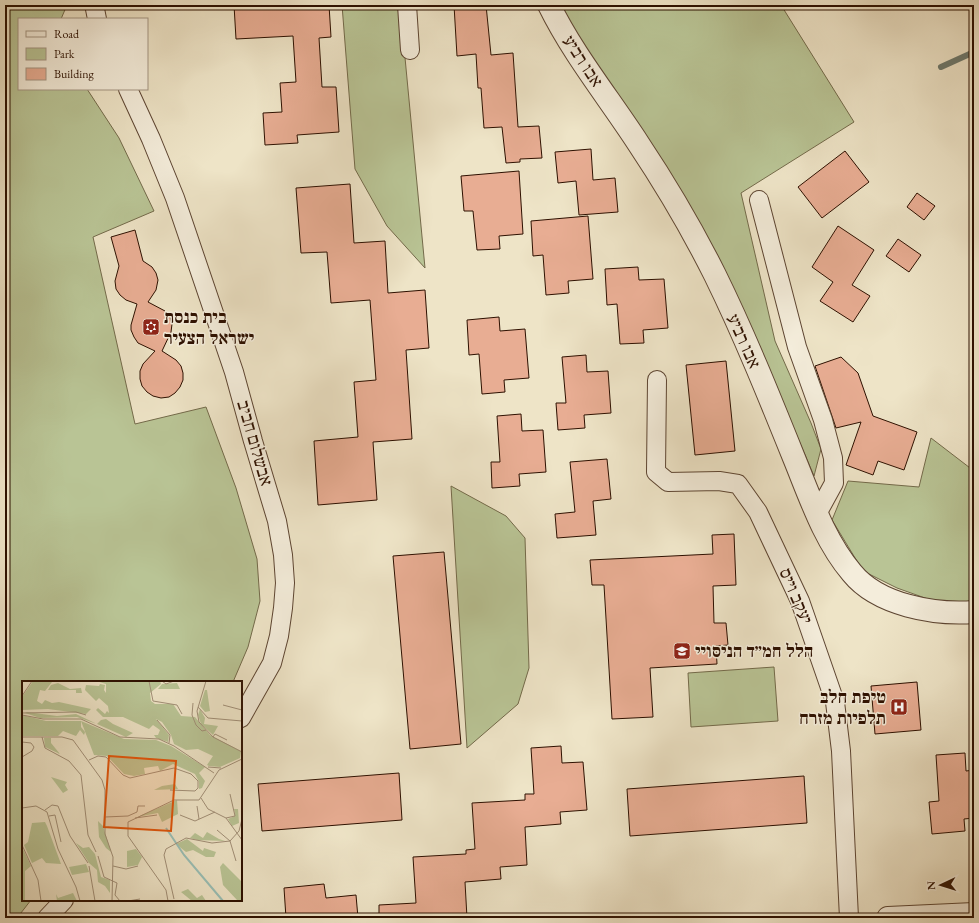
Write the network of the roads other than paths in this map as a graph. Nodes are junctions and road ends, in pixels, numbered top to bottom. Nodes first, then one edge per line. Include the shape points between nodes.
1 (96, 5) edge
2 (407, 5) edge
3 (549, 5) edge
4 (97, 18) edge
5 (410, 50) dead end
6 (128, 90) edge
7 (758, 200) dead end
8 (657, 380) dead end
9 (817, 514) junction
10 (974, 612) edge
11 (242, 716) edge
12 (63, 901) edge
13 (974, 914) edge
14 (47, 918) edge
15 (849, 918) edge
16 (888, 918) edge

1 - 4 street
2 - 5 street
3 - 9 street, אבו רביע via 572,47 639,144 684,217 715,275
6 - 11 street, אבשלום חביב via 164,170 234,372 277,521 283,555 284,583 279,636 272,663
7 - 9 street via 796,347 823,420 833,458 834,483
8 - 15 street, יעקב וייס via 656,472 668,482 719,481 738,484 758,512 800,601 835,702 841,751
9 - 10 street, אבו רביע via 851,572 864,586 906,606
12 - 14 street
13 - 16 street

